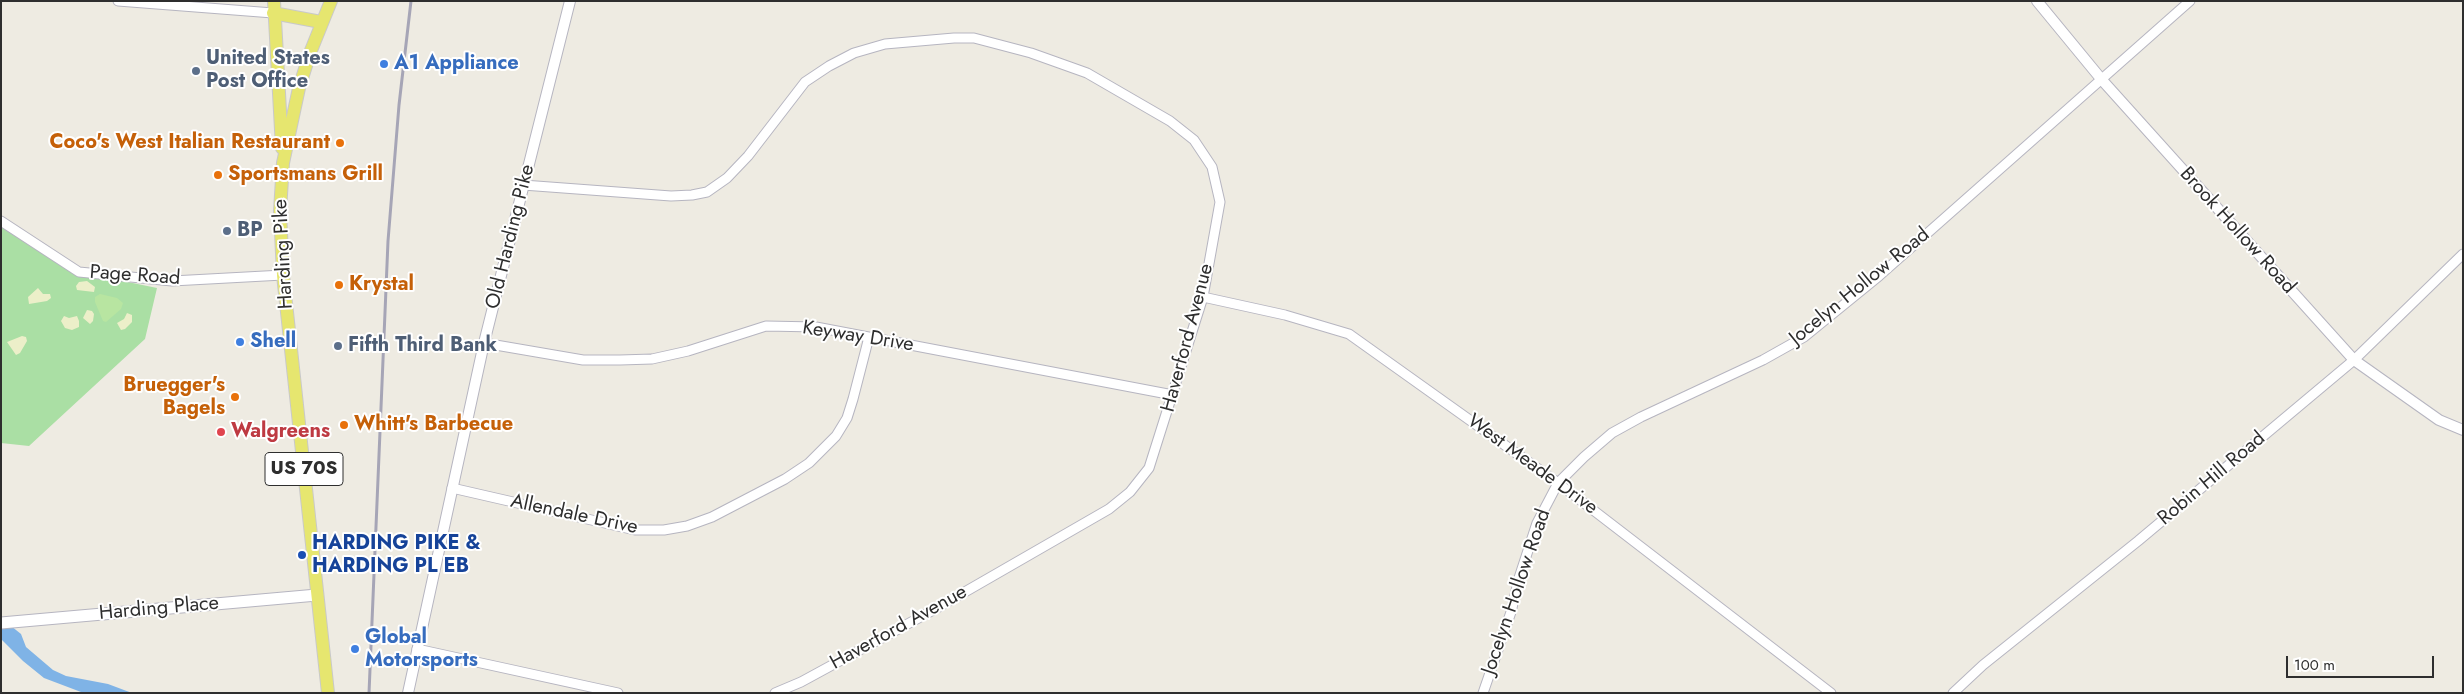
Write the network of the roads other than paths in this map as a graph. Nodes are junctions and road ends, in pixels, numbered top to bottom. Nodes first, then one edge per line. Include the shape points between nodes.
1 (118, 1) edge
2 (331, 1) edge
3 (570, 1) edge
4 (2037, 1) edge
5 (2190, 1) edge
6 (274, 7) edge
7 (321, 22) junction
8 (2102, 80) junction
9 (283, 163) junction
10 (523, 185) junction
11 (1, 221) edge
12 (2463, 254) edge
13 (284, 275) junction
14 (1203, 297) junction
15 (869, 337) junction
16 (484, 343) junction
17 (2354, 360) junction
18 (1173, 395) junction
19 (2463, 430) edge
20 (1558, 483) junction
21 (452, 488) junction
22 (317, 595) junction
23 (1, 623) edge
24 (417, 649) junction
25 (328, 693) edge
26 (408, 693) edge
27 (618, 693) edge
28 (775, 693) edge
29 (1483, 693) edge
30 (1831, 693) edge
31 (1953, 693) edge

1 - 6 street
2 - 7 main road, Harding Pike / US 70S
3 - 10 street, Old Harding Pike
4 - 8 street, Brook Hollow Road
5 - 8 street, Jocelyn Hollow Road
6 - 7 main road
6 - 9 main road
7 - 9 main road, Harding Pike / US 70S via 299,88
8 - 17 street, Brook Hollow Road
8 - 20 street, Jocelyn Hollow Road via 1804,337 1612,433
9 - 13 main road, Harding Pike / US 70S via 280,212
10 - 14 street, Haverford Avenue via 670,196 707,192 727,178 748,156 805,82 828,66 854,53 885,44 920,39 974,38 1031,53 1086,73 1170,121 1194,140 1212,167 1220,202
10 - 16 street, Old Harding Pike
11 - 13 street, Page Road via 79,272 172,281
12 - 17 street, Robin Hill Road
13 - 22 main road, Harding Pike / US 70S
14 - 18 street, Haverford Avenue
14 - 20 street, West Meade Drive via 1285,315 1349,334
15 - 16 street, Keyway Drive via 816,327 766,326 688,351 652,359 620,360 584,360
15 - 18 street, Keyway Drive
15 - 21 street, Allendale Drive via 853,399 836,436 809,463 785,479 712,517 664,530 635,530
16 - 21 street, Old Harding Pike
17 - 19 street, Brook Hollow Road via 2439,420
17 - 31 street, Robin Hill Road
18 - 28 street, Haverford Avenue via 1149,468 1130,492 1110,509 801,682
20 - 29 street, Jocelyn Hollow Road via 1537,523
20 - 30 street, West Meade Drive
21 - 24 street, Old Harding Pike
22 - 23 main road, Harding Place
22 - 25 main road, Harding Pike / US 70S
24 - 26 street, Old Harding Pike
24 - 27 street

